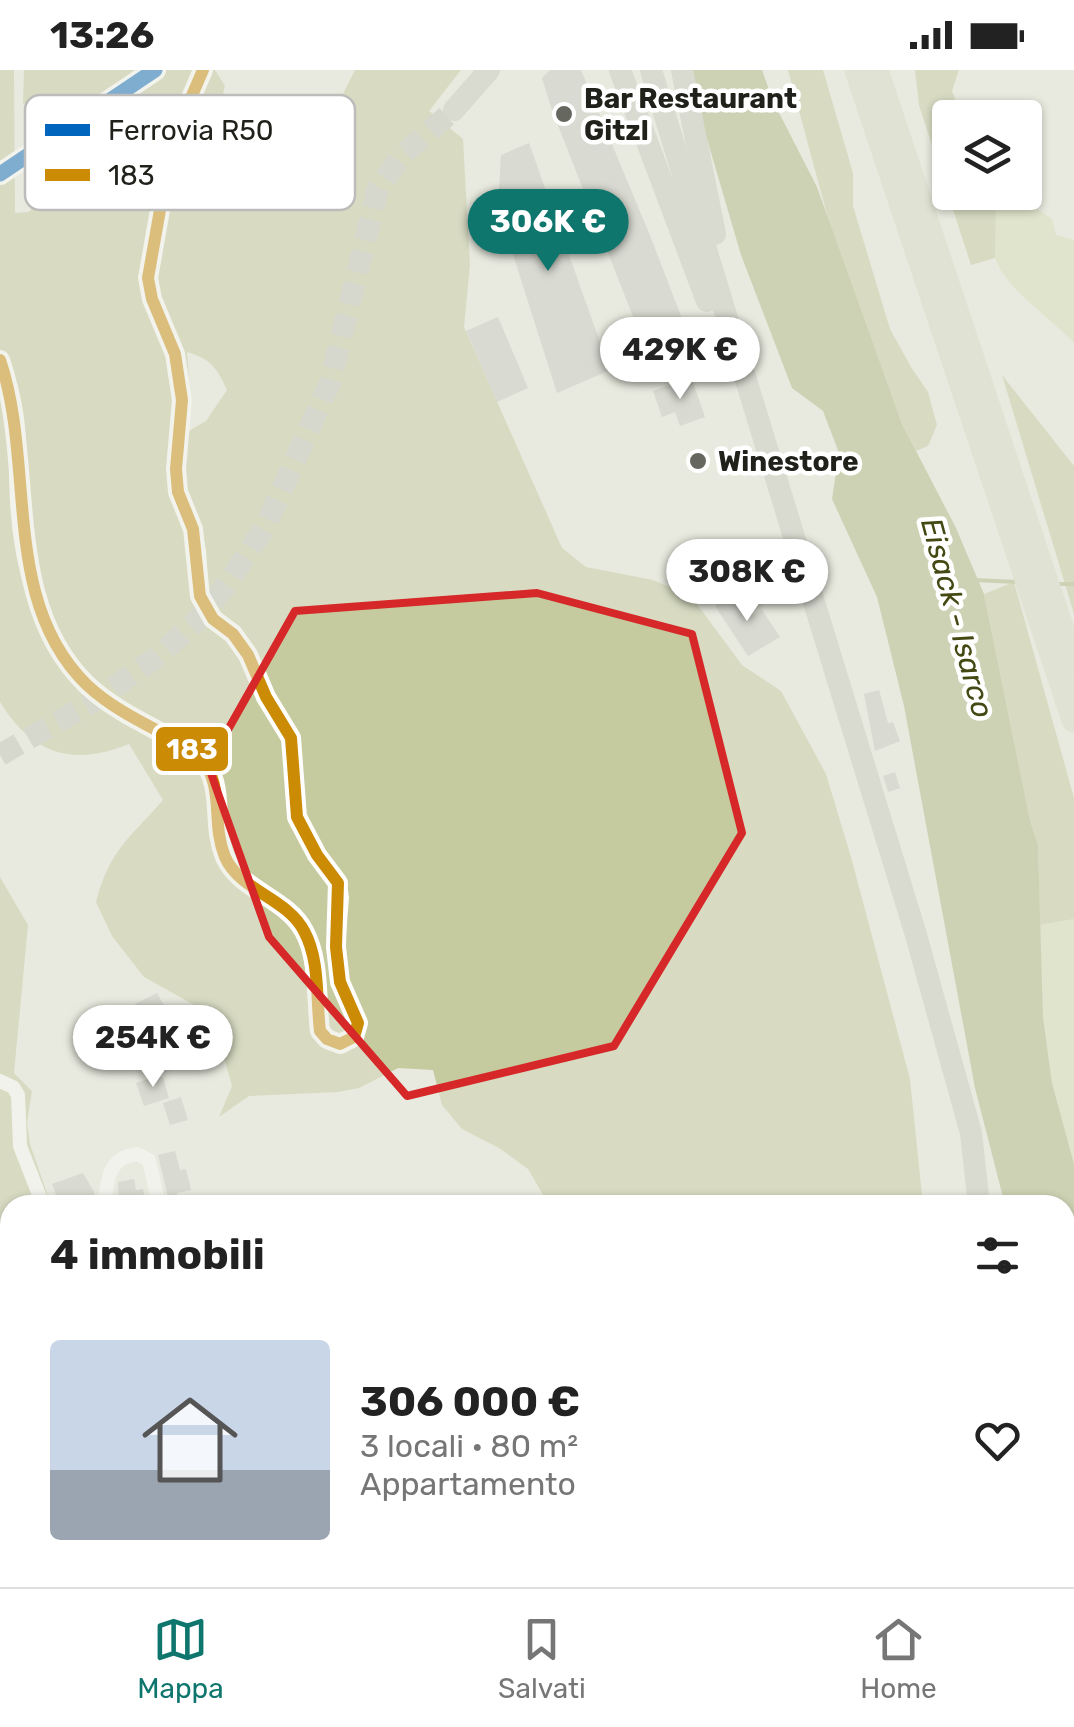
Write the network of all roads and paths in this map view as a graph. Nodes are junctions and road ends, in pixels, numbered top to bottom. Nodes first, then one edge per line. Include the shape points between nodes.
1 (204, 70) edge
2 (488, 70) edge
3 (620, 70) edge
4 (650, 70) edge
5 (682, 70) edge
6 (857, 70) edge
7 (876, 70) edge
8 (193, 95) edge
9 (454, 110) tunnel mouth
10 (160, 210) edge
11 (722, 302) junction
12 (0, 360) edge
13 (757, 416) junction
14 (1010, 504) junction
15 (1053, 629) junction
16 (1074, 666) edge
17 (1074, 720) edge
18 (0, 1081) edge
19 (39, 1195) edge
20 (105, 1195) edge
21 (157, 1195) edge
22 (978, 1195) edge

1 - 8 street
2 - 9 main road
3 - 13 main road
4 - 11 main road
5 - 11 main road
6 - 14 highway
7 - 14 highway
10 - 12 street via 148,278 175,354 182,400 178,492 193,529 200,596 248,655 291,738 297,817 338,884 336,947 340,982 358,1023 354,1037 340,1044 320,1030 303,928 226,860 220,799 208,762 88,686 53,640 23,532 17,413
11 - 13 main road
13 - 22 main road via 967,1118
14 - 15 highway
15 - 16 highway
15 - 17 highway
18 - 19 street via 18,1095 20,1146
20 - 21 street via 115,1162 137,1154 149,1160

